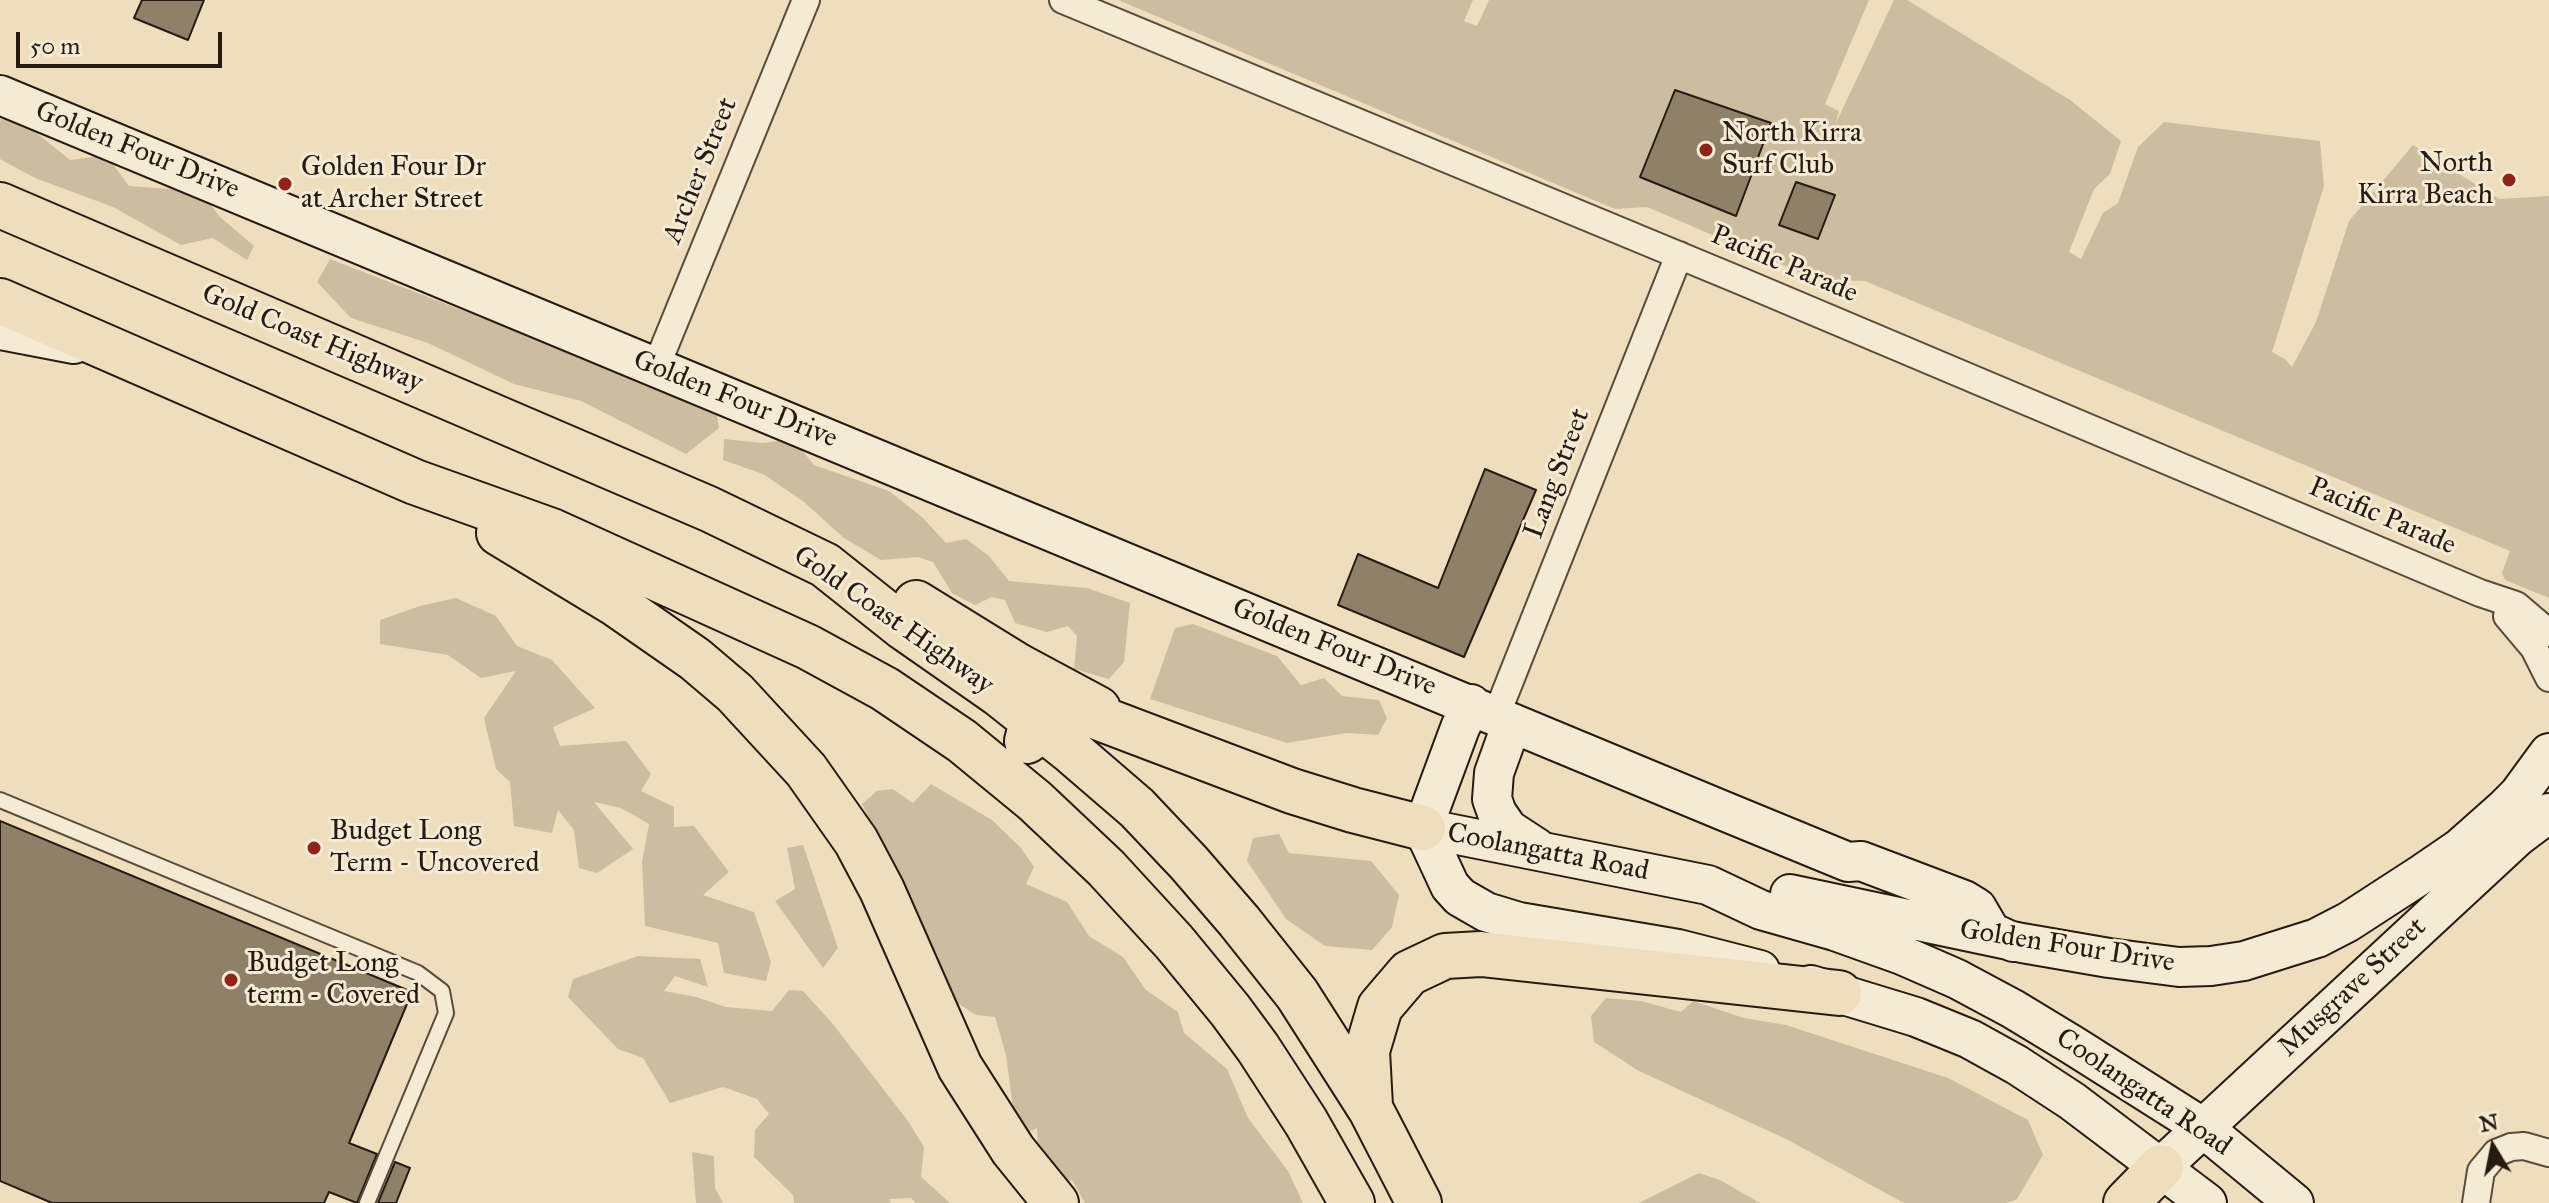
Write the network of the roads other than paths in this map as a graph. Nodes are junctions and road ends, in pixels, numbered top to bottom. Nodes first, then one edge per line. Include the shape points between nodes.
1 (806, 0) edge
2 (1063, 0) edge
3 (0, 95) edge
4 (0, 205) edge
5 (1679, 255) junction
6 (0, 301) edge
7 (0, 330) edge
8 (108, 350) junction
9 (656, 367) junction
10 (415, 482) junction
11 (825, 565) junction
12 (2480, 593) junction
13 (2549, 633) edge
14 (2549, 678) edge
15 (1493, 714) junction
16 (1033, 721) junction
17 (1178, 746) junction
18 (2549, 753) edge
19 (0, 800) edge
20 (2549, 813) edge
21 (1423, 828) junction
22 (1555, 854) junction
23 (1106, 868) junction
24 (1708, 885) junction
25 (1891, 896) junction
26 (2013, 942) junction
27 (1839, 993) junction
28 (1371, 1110) junction
29 (2202, 1127) junction
30 (2549, 1153) edge
31 (2161, 1167) junction
32 (367, 1203) edge
33 (1056, 1203) edge
34 (1352, 1203) edge
35 (1419, 1203) edge
36 (2126, 1203) edge
37 (2207, 1203) edge
38 (2294, 1203) edge
39 (2476, 1203) edge

1 - 9 street, Archer Street
2 - 5 street, Pacific Parade
3 - 9 main road, Golden Four Drive
4 - 11 highway, Gold Coast Highway via 709,509
5 - 12 street, Pacific Parade
5 - 15 street, Lang Street
6 - 8 highway, Gold Coast Highway
7 - 8 main road
8 - 10 highway, Gold Coast Highway
9 - 15 main road, Golden Four Drive
10 - 23 highway, Gold Coast Highway via 552,531 782,634 885,689 962,741
10 - 33 highway via 657,630 735,693 770,729 856,841 960,1067 1013,1150
11 - 16 highway, Gold Coast Highway
11 - 17 highway via 919,604 1018,666
12 - 13 street, Pacific Parade via 2516,605
12 - 14 street, Pacific Parade via 2525,634
15 - 21 main road, Golden Four Drive
15 - 22 main road via 1494,806 1513,835
15 - 25 main road, Golden Four Drive via 1848,862 1861,861
16 - 17 highway via 1047,713 1077,711
16 - 23 highway via 1027,737 1029,762
16 - 28 highway, Gold Coast Highway via 1137,808 1229,909 1297,994
17 - 21 highway via 1292,791
18 - 26 main road, Golden Four Drive via 2519,794 2460,848 2348,922 2280,952 2179,967
19 - 32 lane via 418,973 442,991 446,1013
20 - 29 main road, Musgrave Street
21 - 22 main road, Coolangatta Road
21 - 27 main road, Coolangatta Road via 1454,891 1495,916 1678,949
22 - 24 main road, Coolangatta Road
23 - 34 highway, Gold Coast Highway via 1230,1010 1306,1122
24 - 25 main road, Golden Four Drive
24 - 29 main road, Coolangatta Road via 1761,910 1902,955 1957,979
25 - 26 main road, Golden Four Drive
25 - 26 main road via 1970,902 1991,932
27 - 28 highway via 1481,954 1445,956 1409,973 1380,1007 1367,1051
27 - 31 main road, Coolangatta Road via 1970,1039 2072,1101
28 - 35 highway, Gold Coast Highway
29 - 31 main road, Musgrave Street
29 - 38 main road, Coolangatta Road
30 - 39 street via 2524,1146 2500,1150 2483,1167
31 - 36 highway
31 - 37 main road, Coolangatta Road

